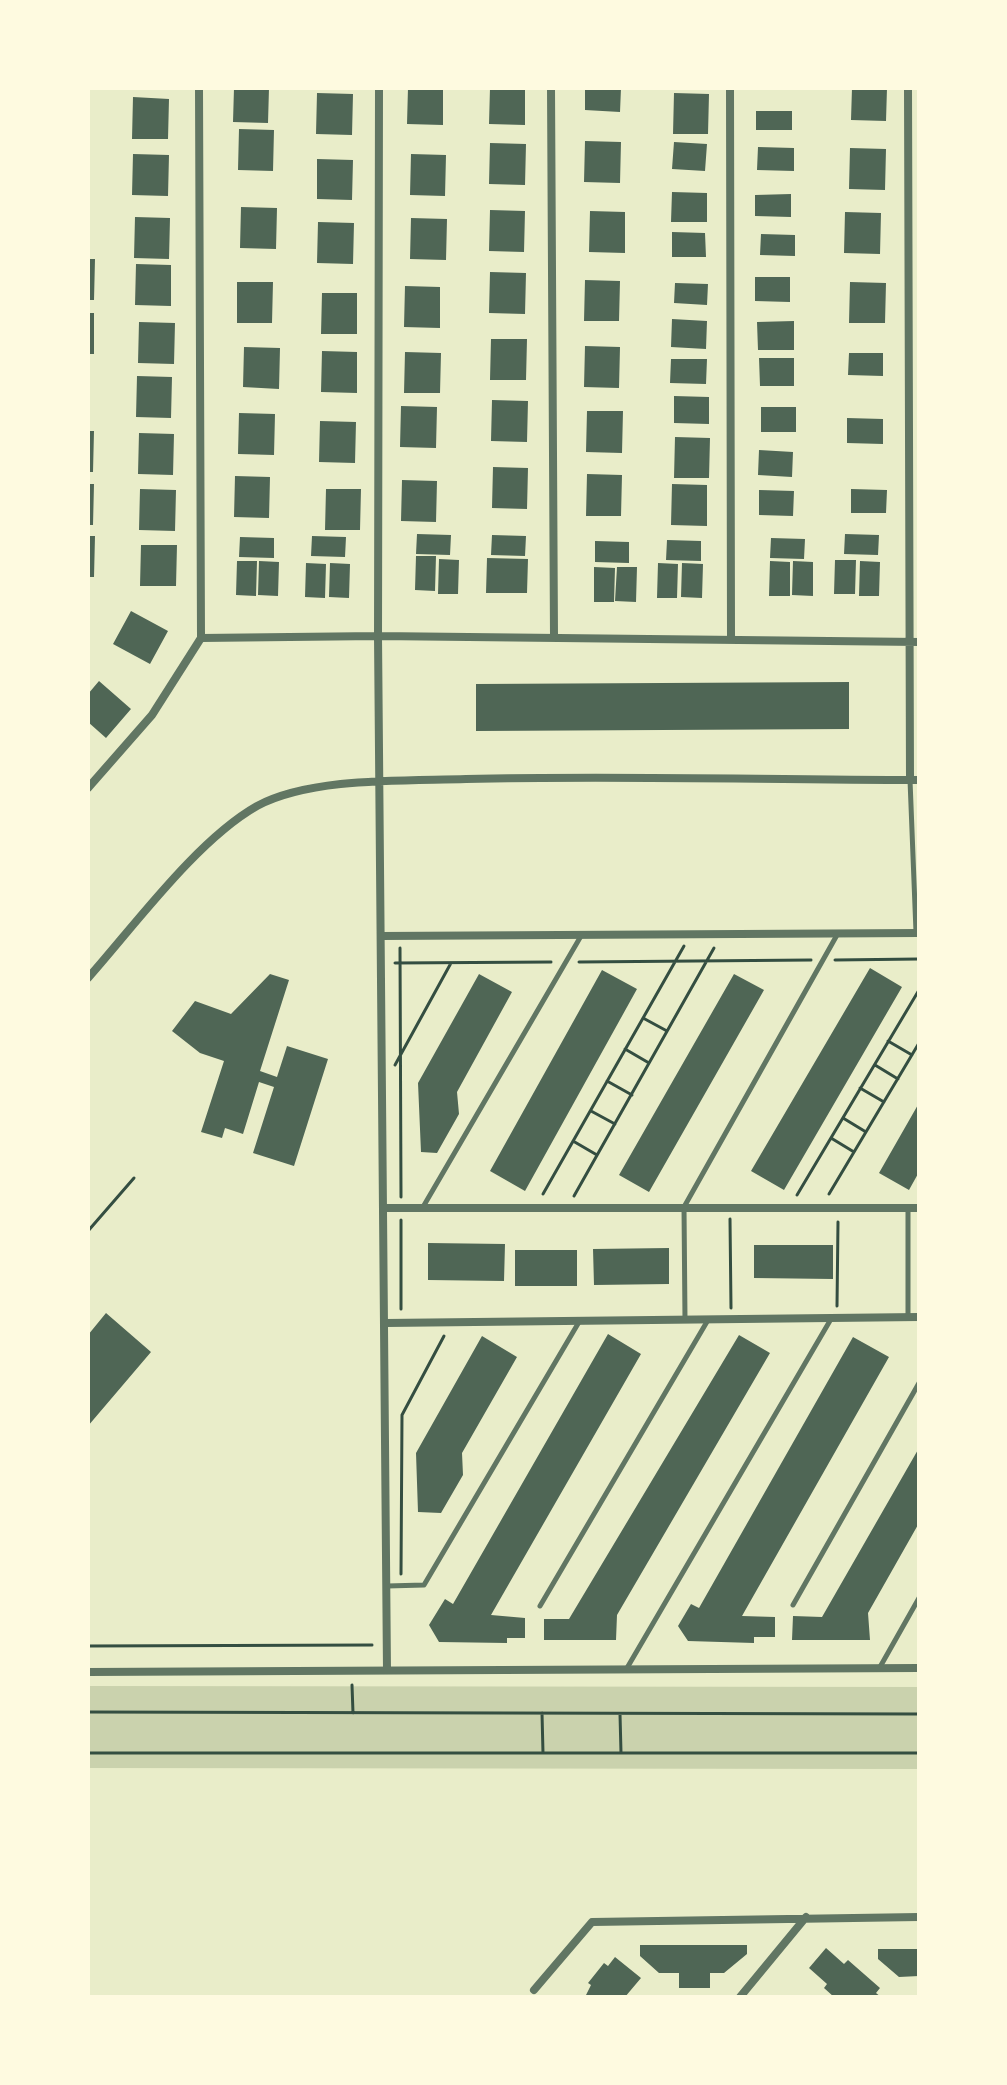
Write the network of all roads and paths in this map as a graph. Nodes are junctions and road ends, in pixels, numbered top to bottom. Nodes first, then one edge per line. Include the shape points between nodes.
1 (199, 88) edge
2 (379, 88) edge
3 (551, 88) edge
4 (730, 88) edge
5 (908, 88) edge
6 (378, 636) junction
7 (554, 637) junction
8 (201, 638) junction
9 (731, 638) junction
10 (914, 642) edge
11 (914, 780) edge
12 (380, 781) junction
13 (88, 788) edge
14 (918, 933) edge
15 (722, 934) junction
16 (838, 934) junction
17 (582, 935) junction
18 (690, 935) junction
19 (381, 936) junction
20 (400, 936) junction
21 (919, 959) edge
22 (823, 960) junction
23 (675, 961) junction
24 (707, 961) junction
25 (566, 962) junction
26 (401, 963) junction
27 (451, 963) junction
28 (382, 964) junction
29 (88, 978) edge
30 (919, 990) edge
31 (643, 1018) junction
32 (667, 1031) junction
33 (888, 1041) junction
34 (919, 1043) edge
35 (625, 1049) junction
36 (400, 1055) junction
37 (912, 1055) junction
38 (649, 1063) junction
39 (875, 1065) junction
40 (394, 1066) dead end
41 (898, 1079) junction
42 (607, 1081) junction
43 (860, 1088) junction
44 (632, 1095) junction
45 (884, 1102) junction
46 (591, 1111) junction
47 (843, 1118) junction
48 (615, 1124) junction
49 (866, 1132) junction
50 (831, 1138) junction
51 (573, 1141) junction
52 (854, 1152) junction
53 (597, 1155) junction
54 (134, 1178) dead end
55 (567, 1207) junction
56 (684, 1207) junction
57 (383, 1208) junction
58 (401, 1208) junction
59 (423, 1208) junction
60 (536, 1208) junction
61 (730, 1208) junction
62 (789, 1208) junction
63 (821, 1208) junction
64 (838, 1208) junction
65 (908, 1208) junction
66 (919, 1208) edge
67 (88, 1231) edge
68 (908, 1317) junction
69 (919, 1317) edge
70 (834, 1318) junction
71 (732, 1319) junction
72 (685, 1320) junction
73 (708, 1320) junction
74 (579, 1321) junction
75 (452, 1322) junction
76 (386, 1323) junction
77 (401, 1323) junction
78 (919, 1383) edge
79 (387, 1586) junction
80 (401, 1586) junction
81 (919, 1598) edge
82 (793, 1605) dead end
83 (540, 1606) dead end
84 (387, 1645) junction
85 (88, 1646) edge
86 (627, 1668) junction
87 (879, 1668) junction
88 (919, 1668) edge
89 (387, 1669) junction
90 (88, 1672) edge
91 (88, 1712) edge
92 (542, 1713) junction
93 (620, 1714) junction
94 (919, 1714) edge
95 (88, 1753) edge
96 (543, 1753) junction
97 (621, 1753) junction
98 (919, 1753) edge
99 (806, 1917) junction
100 (919, 1917) edge
101 (534, 1990) dead end
102 (740, 1997) edge

1 - 8 street
2 - 6 street
3 - 7 street
4 - 9 street
5 - 10 street
6 - 7 street
6 - 8 street
6 - 12 street
7 - 9 street
8 - 13 street via 152,715
9 - 10 street
10 - 11 street
11 - 12 street
11 - 14 lane
12 - 19 street
12 - 29 street via 318,787 258,805 212,840
14 - 16 street
15 - 16 street
15 - 18 street
15 - 24 path
16 - 22 lane
17 - 18 street
17 - 20 street
17 - 25 lane
18 - 23 path
19 - 20 street
19 - 28 street
20 - 26 path
21 - 22 path
22 - 24 path
22 - 56 lane
23 - 24 path
23 - 25 path
23 - 31 path
24 - 32 path
25 - 27 path
25 - 59 lane
26 - 27 path
26 - 28 path
26 - 36 path
27 - 36 path
28 - 57 street
30 - 33 path
31 - 32 path
31 - 35 path
32 - 38 path
33 - 37 path
33 - 39 path
34 - 37 path
35 - 38 path
35 - 42 path
36 - 40 path
36 - 58 path
37 - 41 path
38 - 44 path
39 - 41 path
39 - 43 path
41 - 45 path
42 - 44 path
42 - 46 path
43 - 45 path
43 - 47 path
44 - 48 path
45 - 49 path
46 - 48 path
46 - 51 path
47 - 49 path
47 - 50 path
48 - 53 path
49 - 52 path
50 - 52 path
50 - 62 path
51 - 53 path
51 - 60 path
52 - 63 path
53 - 55 path
54 - 67 path
55 - 56 street
55 - 60 street
56 - 61 street
56 - 72 lane
57 - 58 street
57 - 76 street
58 - 59 street
58 - 77 path
59 - 60 street
61 - 62 street
61 - 71 path
62 - 63 street
63 - 64 street
64 - 65 street
64 - 70 path
65 - 66 street
65 - 68 lane
68 - 69 street
68 - 70 street
70 - 71 street
70 - 86 lane
71 - 73 street
72 - 73 street
72 - 74 street
73 - 83 lane
74 - 75 street
74 - 80 lane via 424,1585
75 - 77 street
75 - 80 path via 402,1415
76 - 77 street
76 - 79 street
78 - 82 lane
79 - 80 lane
79 - 84 street
81 - 87 lane
84 - 85 path
84 - 89 street
86 - 87 street
86 - 89 street
87 - 88 street
89 - 90 street
91 - 92 path
92 - 93 path
92 - 96 path
93 - 94 path
93 - 97 path
95 - 96 path
96 - 97 path
97 - 98 path
99 - 100 street
99 - 101 street via 592,1922
99 - 102 street

